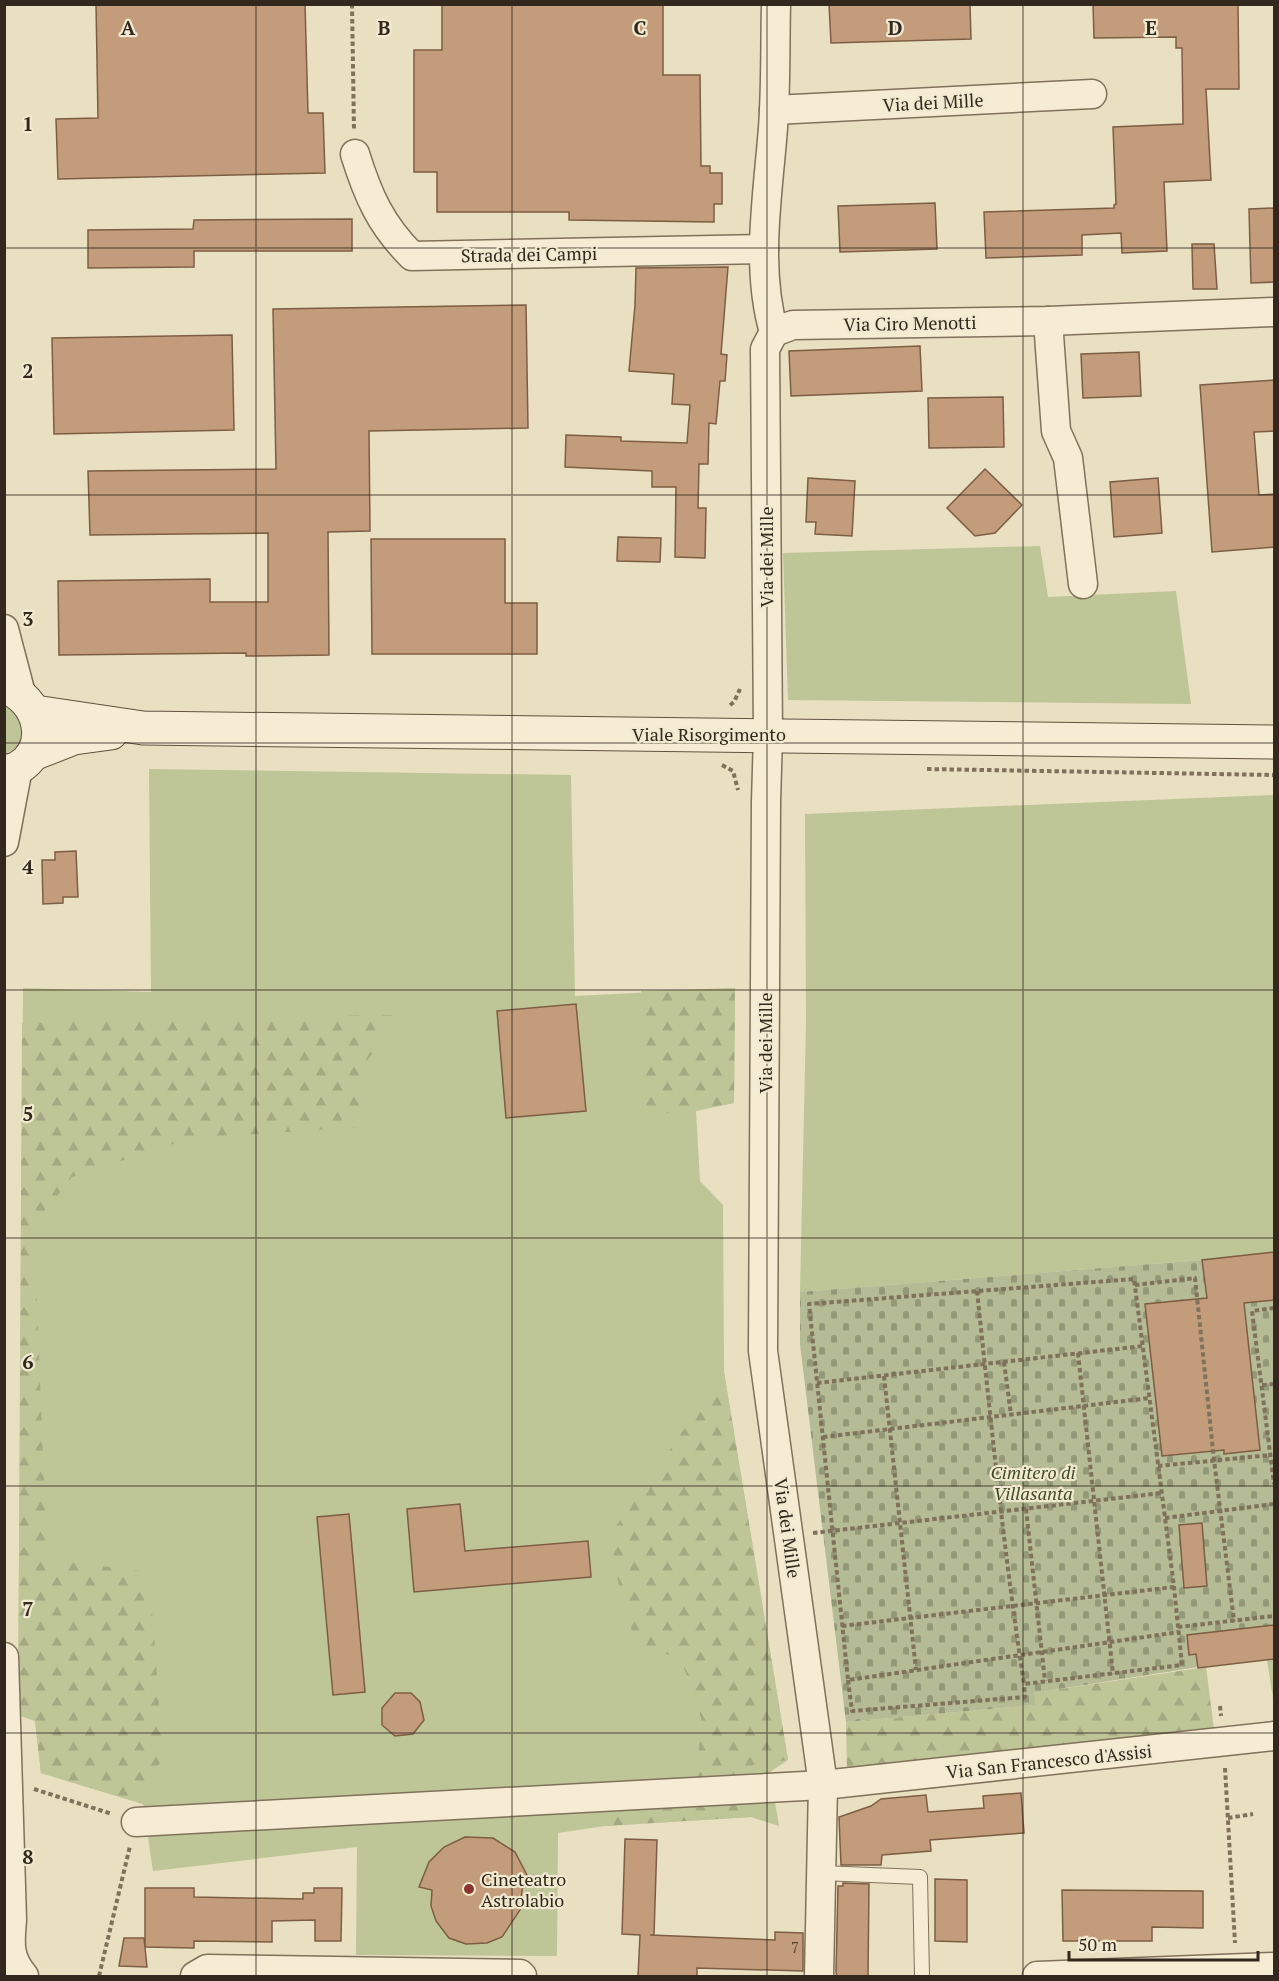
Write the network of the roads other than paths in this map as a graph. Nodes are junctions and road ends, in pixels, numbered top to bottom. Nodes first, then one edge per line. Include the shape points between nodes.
1 (776, 4) edge
2 (1092, 94) dead end
3 (774, 110) junction
4 (355, 154) road end
5 (764, 249) junction
6 (1275, 312) edge
7 (1048, 321) junction
8 (774, 332) junction
9 (1083, 584) dead end
10 (4, 629) edge
11 (20, 698) edge
12 (143, 729) junction
13 (768, 735) junction
14 (1275, 742) edge
15 (18, 764) edge
16 (4, 842) edge
17 (4, 1657) edge
18 (1275, 1736) edge
19 (823, 1785) junction
20 (136, 1822) road end
21 (821, 1873) junction
22 (1275, 1967) edge
23 (24, 1977) edge
24 (195, 1977) edge
25 (522, 1977) edge
26 (819, 1977) edge
27 (922, 1977) edge
28 (1037, 1977) edge

1 - 3 street
2 - 3 street, Via dei Mille
3 - 5 street
4 - 5 street, Strada dei Campi via 378,214 412,256
5 - 8 street via 767,307
6 - 7 street, Via Ciro Menotti
7 - 8 street, Via Ciro Menotti via 792,325
7 - 9 street via 1056,431 1068,458
8 - 13 street, Via dei Mille via 765,349
10 - 11 street
11 - 12 street, Viale Risorgimento
11 - 15 street via 39,732
12 - 13 street, Viale Risorgimento
12 - 15 street, Viale Risorgimento via 74,738
13 - 14 street, Viale Risorgimento
13 - 19 street, Via dei Mille via 763,1351
15 - 16 street
17 - 23 street via 12,1920 9,1948
18 - 19 street, Via San Francesco d'Assisi
19 - 20 street, Via San Francesco d'Assisi
19 - 21 street, Via dei Mille
21 - 26 street, Via dei Mille
21 - 27 lane via 920,1877
22 - 28 street
24 - 25 street via 207,1969

